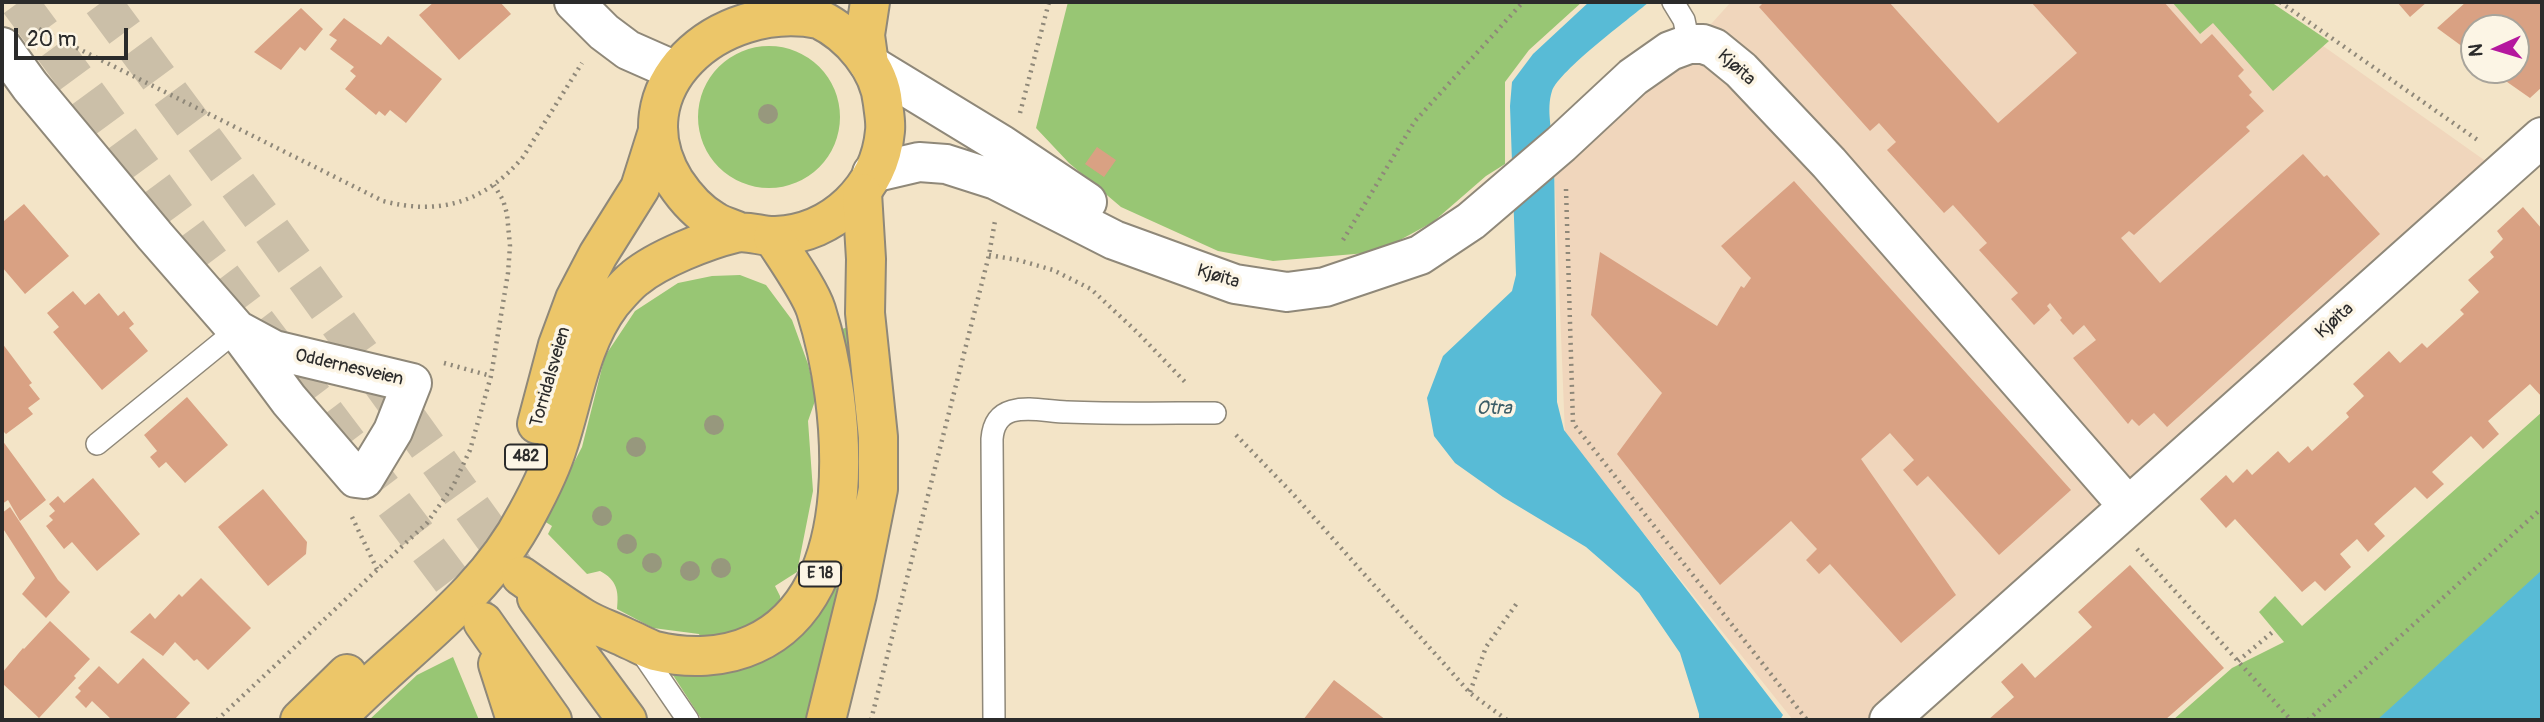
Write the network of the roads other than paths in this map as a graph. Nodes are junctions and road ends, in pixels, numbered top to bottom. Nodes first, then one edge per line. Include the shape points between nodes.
1 (575, 2) edge
2 (870, 2) edge
3 (1674, 3) edge
4 (757, 6) edge
5 (1689, 44) junction
6 (2, 47) edge
7 (869, 64) junction
8 (671, 69) junction
9 (657, 134) junction
10 (2542, 136) edge
11 (867, 183) junction
12 (756, 234) junction
13 (1159, 255) junction
14 (237, 330) junction
15 (1215, 413) road end
16 (97, 444) dead end
17 (2120, 514) junction
18 (633, 641) junction
19 (300, 720) edge
20 (335, 720) edge
21 (516, 720) edge
22 (552, 720) edge
23 (627, 720) edge
24 (688, 720) edge
25 (826, 720) edge
26 (994, 720) edge
27 (1889, 720) edge

1 - 8 street via 628,50
2 - 7 main road, 482 via 865,35
3 - 5 lane via 1684,20
4 - 7 main road, 482 via 818,19 847,38
4 - 8 main road, 482 via 719,21 692,41
5 - 13 street, Kjøita via 1670,51 1633,77 1471,221 1420,255 1325,287 1287,292 1235,284
5 - 17 street, Kjøita via 1703,44 1741,69 1829,163
6 - 14 street, Oddernesveien via 146,226
7 - 11 main road, 482 via 882,96 885,129 881,153
7 - 13 street, Kjøita via 1123,224
8 - 9 main road, 482 via 660,100
9 - 12 main road, 482 via 666,167 684,197 712,220
9 - 19 main road, Torridalsveien / 482 via 640,188 575,299 536,429 509,495 477,547 441,589
10 - 17 street, Kjøita
11 - 12 main road, 482 via 838,216 807,232
11 - 13 street, Kjøita via 919,162 946,164 1018,190 1114,240
11 - 25 main road, E 18 via 865,313 878,437 878,489
12 - 18 main road, E 18 via 816,307 833,384 840,461 827,558 814,589 793,615 772,636 743,649 714,657 654,650
12 - 20 main road, Torridalsveien / 482 via 655,265 634,278 611,304 586,349 558,448 526,517 497,562 459,606
14 - 14 street, Oddernesveien via 298,410 356,478 364,479 393,431 412,383 274,350
14 - 16 lane
15 - 26 lane via 1027,410 1003,415 995,422
17 - 27 street, Kjøita
18 - 23 main road, E 18 via 585,619 521,576
18 - 24 lane
21 - 22 main road via 483,622

